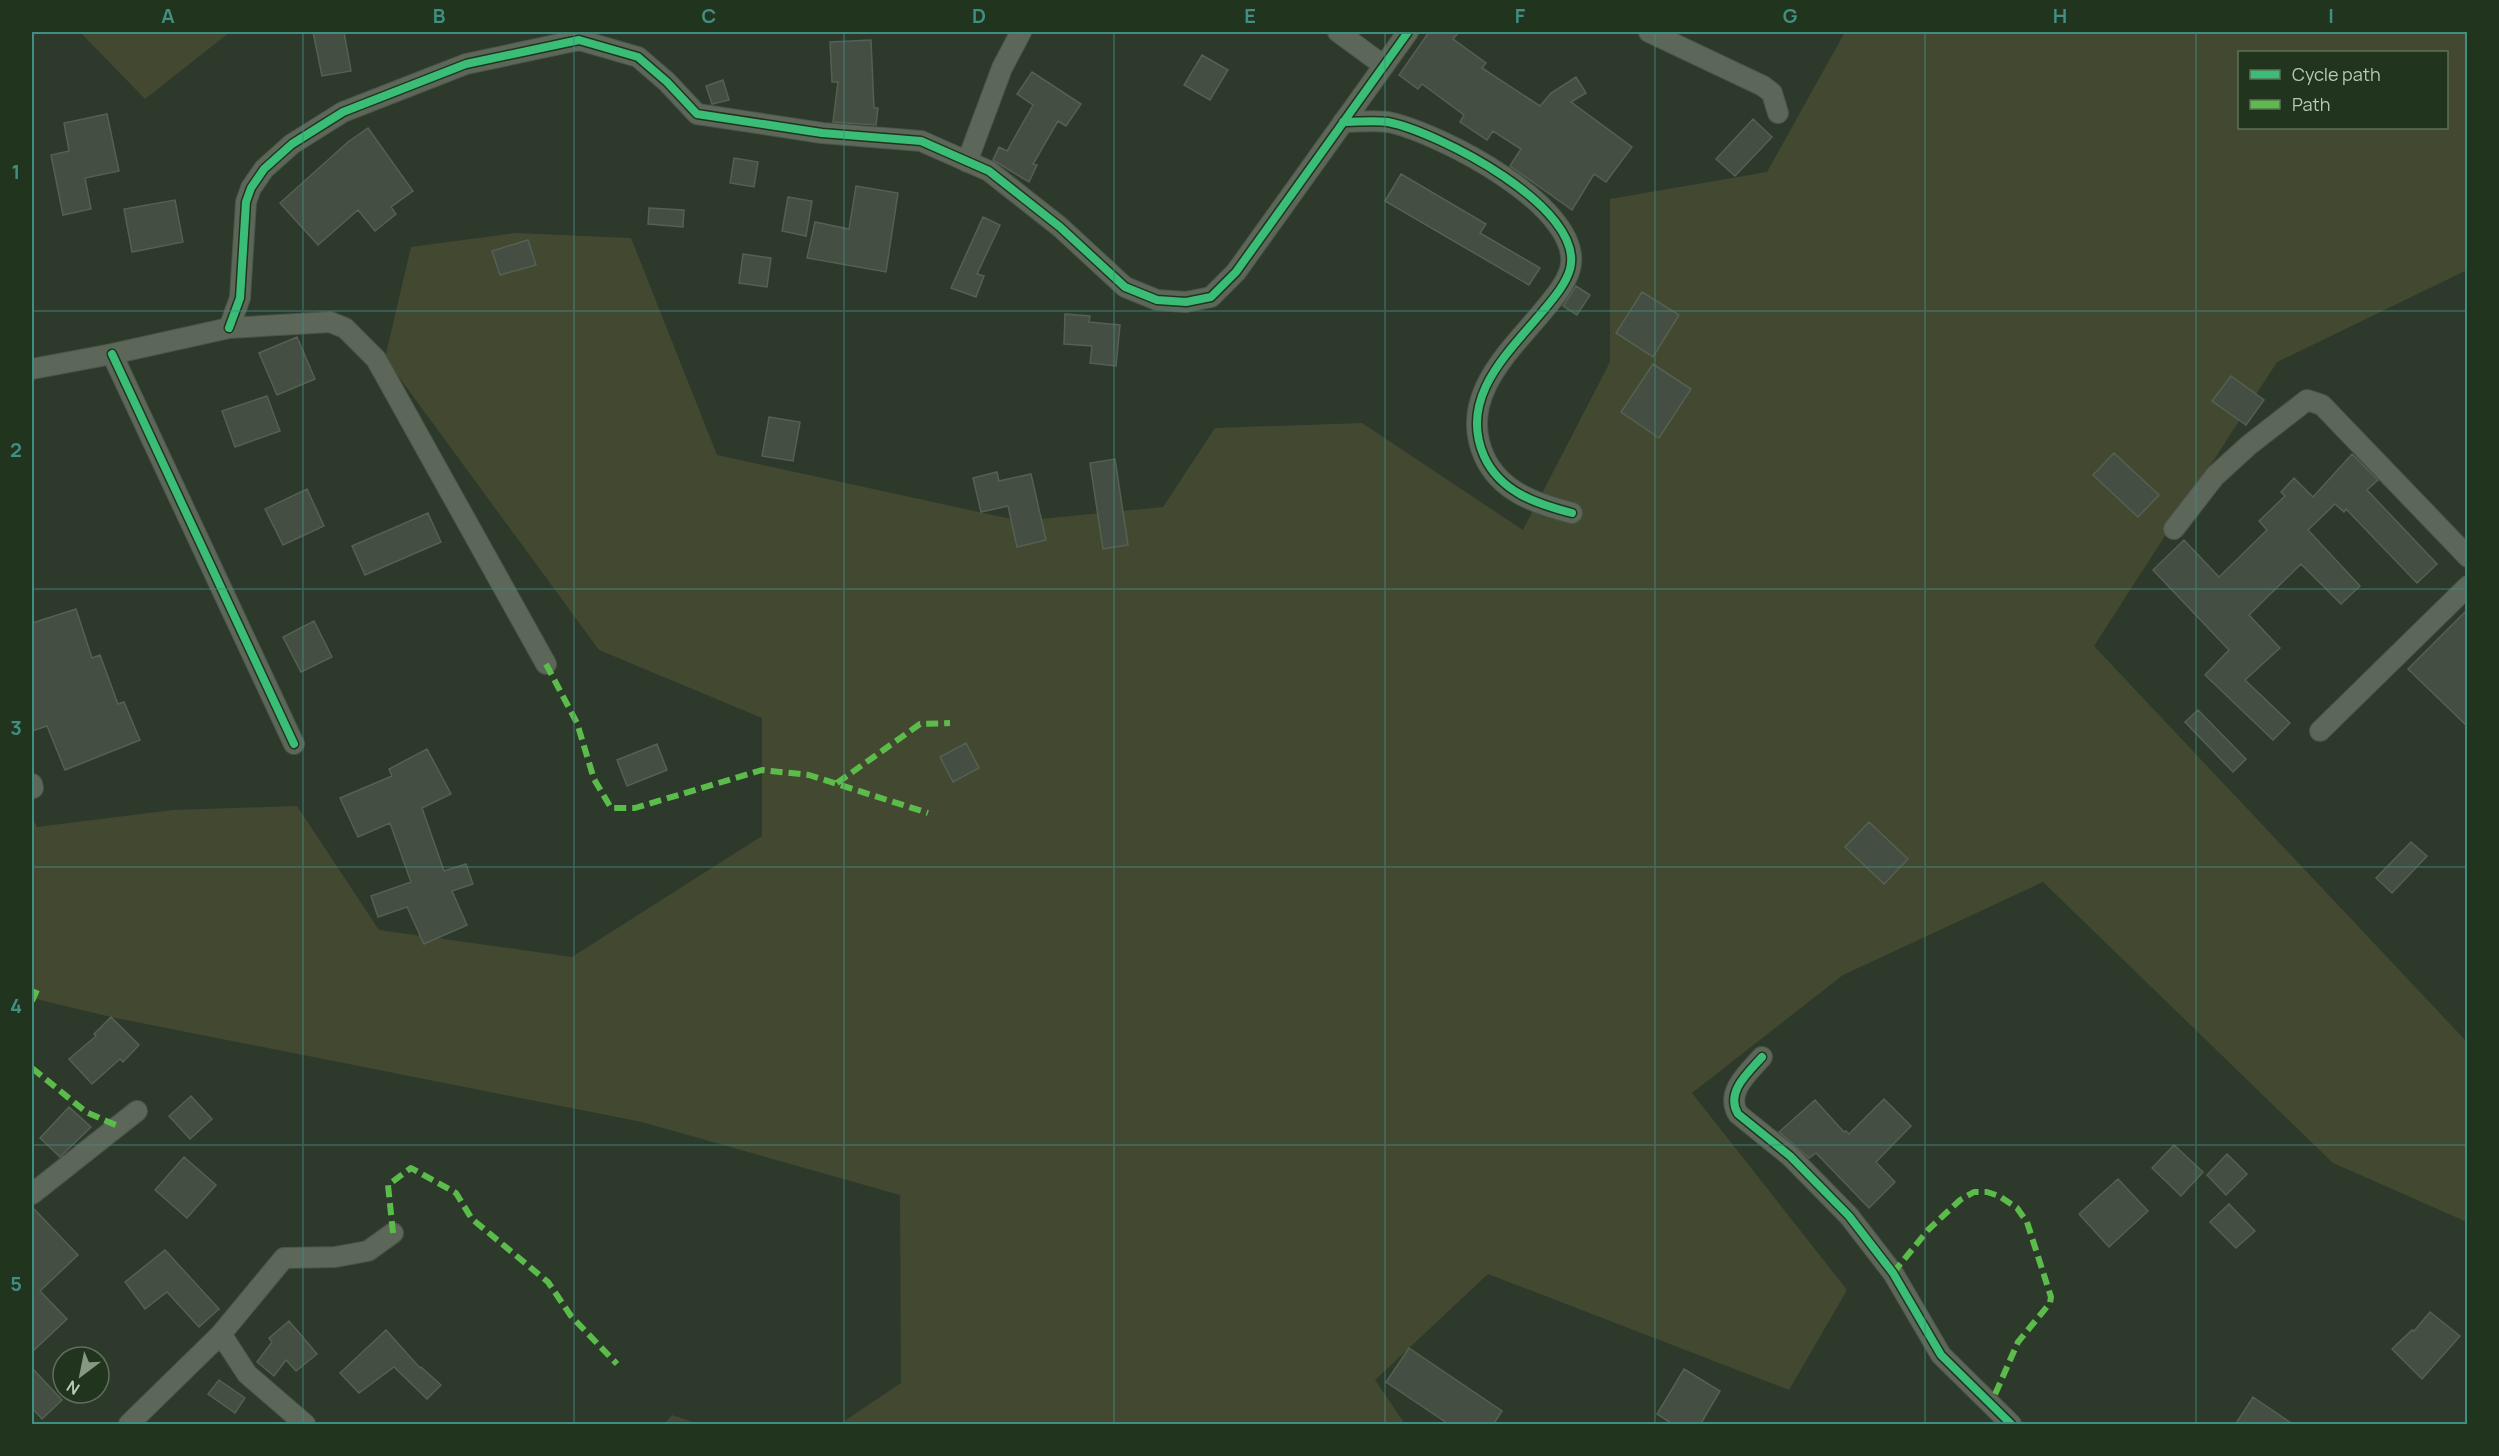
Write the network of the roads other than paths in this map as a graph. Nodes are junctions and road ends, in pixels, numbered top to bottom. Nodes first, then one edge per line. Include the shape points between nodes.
1 (1021, 32) edge
2 (1338, 32) edge
3 (1408, 32) edge
4 (1649, 32) edge
5 (579, 36) edge
6 (1383, 65) junction
7 (1778, 113) dead end
8 (1343, 122) junction
9 (967, 162) junction
10 (230, 328) junction
11 (112, 354) junction
12 (32, 369) edge
13 (1572, 513) dead end
14 (2174, 529) dead end
15 (2468, 557) edge
16 (2468, 586) edge
17 (546, 664) dead end
18 (2320, 731) dead end
19 (294, 744) dead end
20 (1762, 1057) dead end
21 (137, 1111) dead end
22 (32, 1194) edge
23 (393, 1233) dead end
24 (221, 1334) junction
25 (129, 1425) edge
26 (305, 1425) edge
27 (2011, 1425) edge

1 - 9 street via 1002,68
2 - 6 street
3 - 6 street
4 - 7 street via 1763,86 1772,93
5 - 9 street via 638,57 697,114 822,133 921,141
5 - 10 street via 466,64 343,112 292,144 264,169 246,202 240,298
6 - 8 street
8 - 9 street via 1236,272 1211,297 1186,302 1157,300 1125,287 1060,227 989,171
8 - 13 street via 1387,122 1439,138 1482,161 1543,208 1571,244 1573,254 1566,279 1490,377 1479,398 1476,416 1482,450 1498,478 1526,498
10 - 11 street
10 - 17 street via 330,322 345,328 376,359
11 - 12 street
11 - 19 street
14 - 15 street via 2215,476 2307,400 2322,405
16 - 18 street
20 - 27 street via 1734,1092 1733,1105 1738,1114 1790,1156 1849,1216 1893,1273 1941,1355
21 - 22 street
23 - 24 street via 368,1251 335,1257 284,1258
24 - 25 street
24 - 26 street via 247,1374

